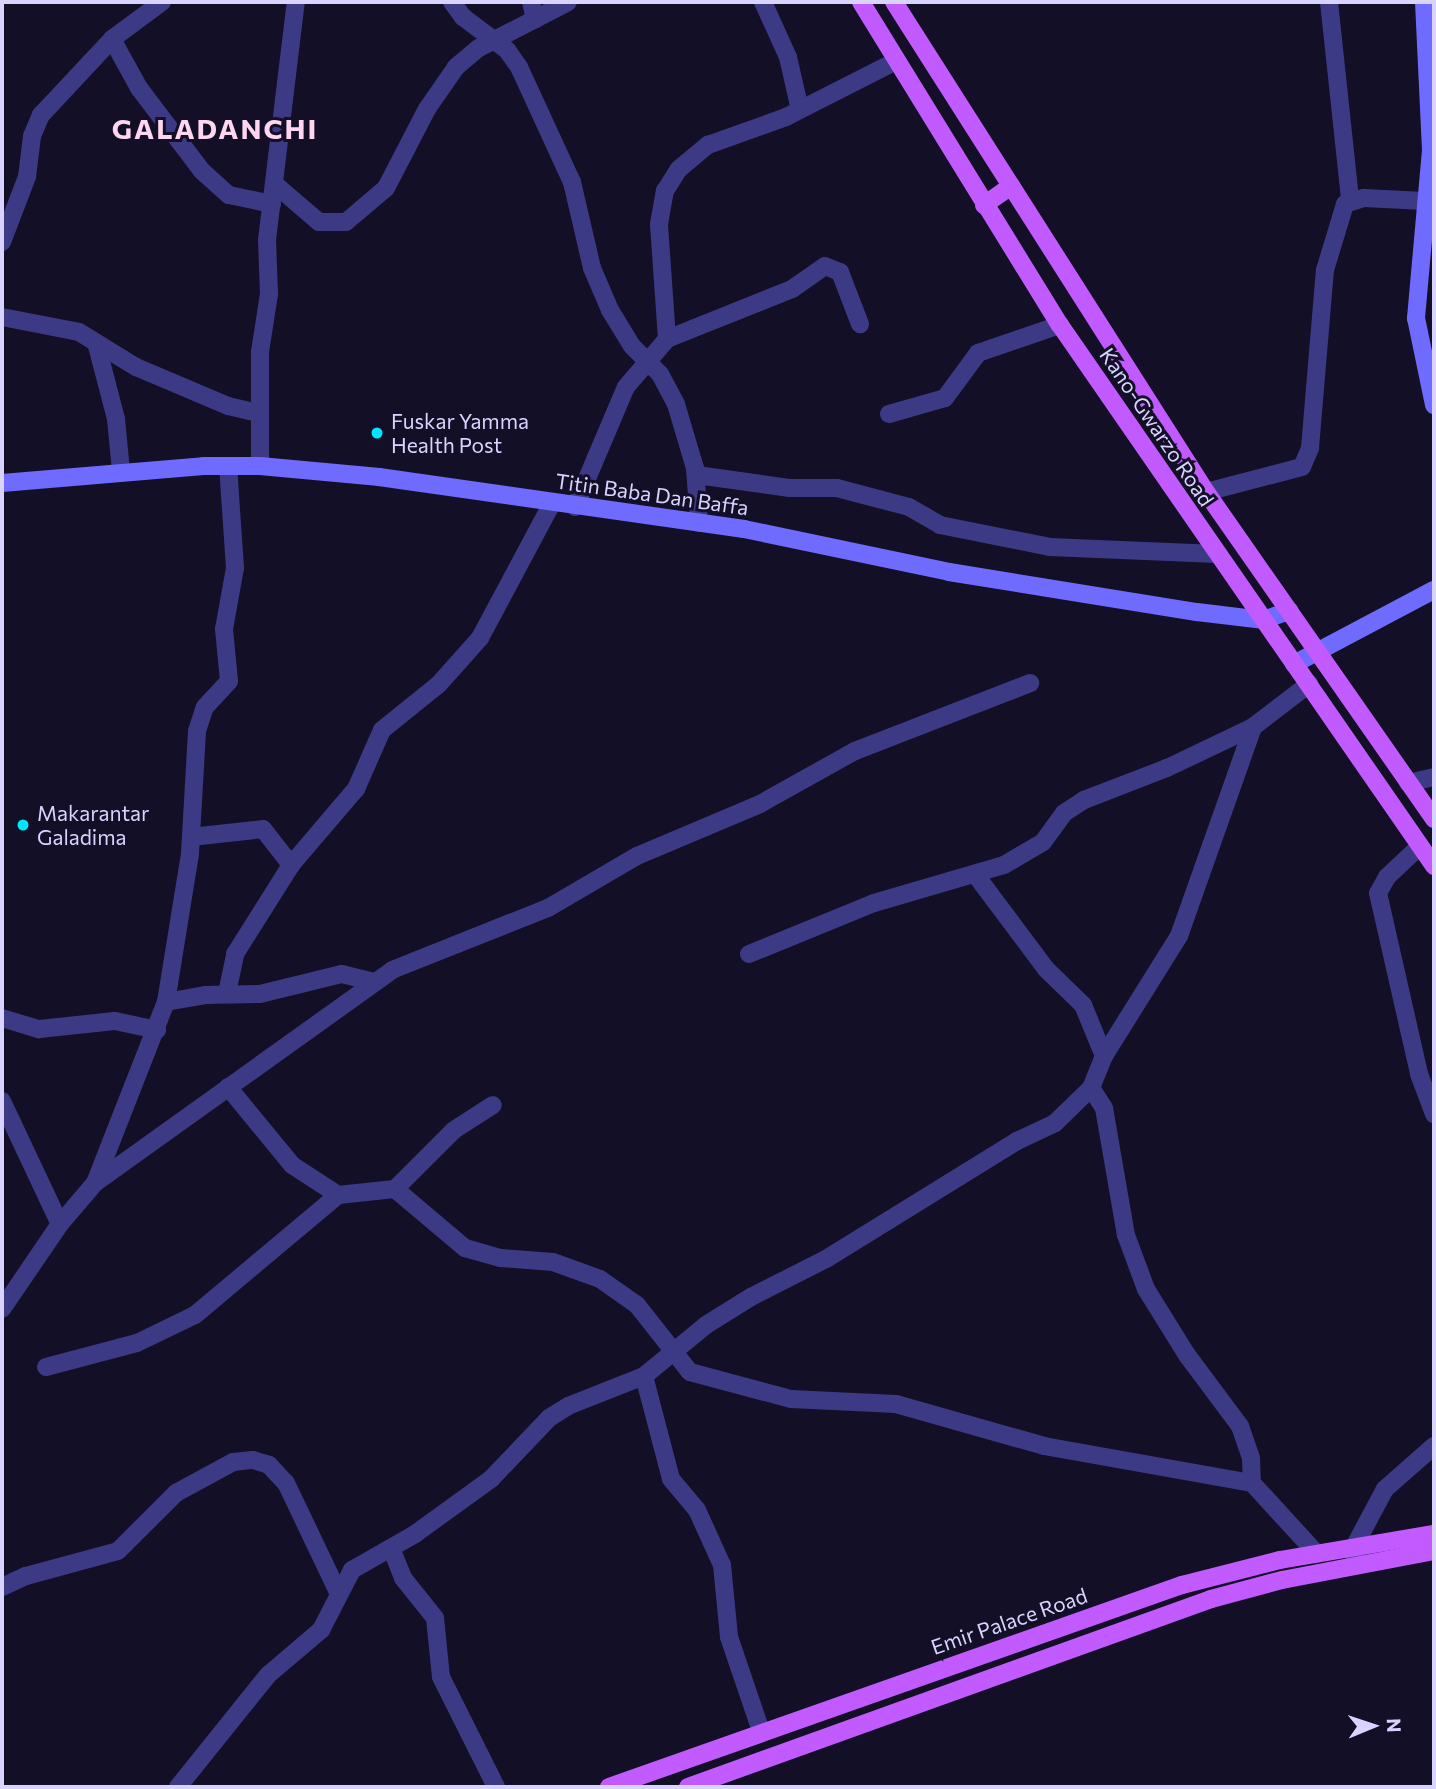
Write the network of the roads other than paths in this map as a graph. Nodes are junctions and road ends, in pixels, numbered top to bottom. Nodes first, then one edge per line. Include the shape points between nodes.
1 (162, 2) edge
2 (296, 2) edge
3 (452, 2) edge
4 (531, 2) edge
5 (568, 2) edge
6 (763, 2) edge
7 (861, 2) edge
8 (894, 2) edge
9 (1329, 2) edge
10 (1424, 2) edge
11 (535, 20) junction
12 (112, 39) junction
13 (495, 41) junction
14 (896, 61) junction
15 (800, 110) junction
16 (1433, 149) edge
17 (276, 186) junction
18 (1011, 186) junction
19 (1350, 199) junction
20 (1425, 201) junction
21 (272, 204) junction
22 (984, 205) junction
23 (2, 242) edge
24 (2, 317) edge
25 (860, 324) dead end
26 (1060, 325) junction
27 (667, 339) junction
28 (97, 346) junction
29 (646, 360) junction
30 (1434, 405) edge
31 (259, 413) junction
32 (888, 414) dead end
33 (229, 466) junction
34 (260, 466) junction
35 (121, 471) junction
36 (697, 475) junction
37 (2, 482) edge
38 (1206, 492) junction
39 (552, 503) junction
40 (575, 507) junction
41 (699, 523) junction
42 (1217, 554) junction
43 (1434, 590) edge
44 (1289, 611) junction
45 (1263, 620) junction
46 (1317, 651) junction
47 (1294, 664) junction
48 (1030, 683) dead end
49 (1309, 684) junction
50 (1253, 727) junction
51 (1434, 777) edge
52 (1408, 783) junction
53 (1434, 819) edge
54 (191, 837) junction
55 (1420, 846) junction
56 (292, 864) junction
57 (1434, 866) edge
58 (975, 874) junction
59 (749, 954) dead end
60 (374, 982) junction
61 (227, 993) junction
62 (166, 1002) junction
63 (2, 1018) edge
64 (157, 1030) junction
65 (1104, 1056) junction
66 (228, 1087) junction
67 (1091, 1088) junction
68 (2, 1101) edge
69 (493, 1105) dead end
70 (1434, 1114) edge
71 (95, 1184) junction
72 (395, 1189) junction
73 (338, 1195) junction
74 (60, 1224) junction
75 (2, 1310) edge
76 (676, 1349) junction
77 (46, 1367) dead end
78 (644, 1376) junction
79 (1434, 1446) edge
80 (1252, 1483) junction
81 (1434, 1534) edge
82 (1354, 1546) junction
83 (391, 1548) junction
84 (1434, 1551) edge
85 (1317, 1554) junction
86 (1356, 1565) junction
87 (2, 1587) edge
88 (339, 1594) junction
89 (762, 1734) junction
90 (178, 1787) edge
91 (495, 1787) edge
92 (609, 1787) edge
93 (688, 1787) edge

1 - 12 street
2 - 17 street via 278,129
3 - 13 street via 463,17
4 - 11 street
5 - 11 street
6 - 15 street via 788,57
7 - 14 main road, Kano-Gwarzo Road
8 - 18 main road, Kano-Gwarzo Road
9 - 19 street
10 - 16 main road
11 - 13 street
12 - 21 street via 139,88 202,171 229,195
12 - 23 street via 36,124 27,177
13 - 17 street via 456,67 427,110 386,188 352,218 336,225 319,222
13 - 29 street via 519,66 561,158 582,215 592,268 614,319
14 - 15 street
14 - 22 main road, Kano-Gwarzo Road
15 - 27 street via 697,152 665,191 659,237
16 - 20 main road
17 - 21 street
18 - 22 main road
18 - 38 main road, Kano-Gwarzo Road
19 - 20 street
19 - 38 street via 1325,270 1310,448 1301,467
20 - 30 main road via 1416,318
21 - 31 street
22 - 26 main road, Kano-Gwarzo Road
24 - 28 street via 79,332
25 - 27 street via 840,272 825,266 792,289
26 - 32 street via 978,354 945,398
26 - 42 main road, Kano-Gwarzo Road
27 - 29 street
28 - 31 street via 211,399
28 - 35 street via 116,419
29 - 36 street via 676,404
29 - 40 street via 626,387
31 - 34 street
33 - 34 main road, Titin Baba Dan Baffa
33 - 35 main road, Titin Baba Dan Baffa
33 - 54 street via 235,568 224,629 229,681 200,718 191,772
34 - 39 main road, Titin Baba Dan Baffa via 379,477
35 - 37 main road, Titin Baba Dan Baffa
36 - 41 street
36 - 42 street via 790,488 837,488 909,507 940,525 1038,545
38 - 44 main road, Kano-Gwarzo Road
39 - 40 main road, Titin Baba Dan Baffa
39 - 56 street via 480,638 439,684 382,730 356,789
40 - 41 main road, Titin Baba Dan Baffa
41 - 45 main road, Titin Baba Dan Baffa via 949,572
42 - 45 main road, Kano-Gwarzo Road
43 - 46 main road
44 - 45 main road, Titin Baba Dan Baffa
44 - 46 main road, Kano-Gwarzo Road
45 - 47 main road, Kano-Gwarzo Road
46 - 47 main road
46 - 52 main road, Kano-Gwarzo Road
47 - 49 main road, Kano-Gwarzo Road
48 - 60 street via 855,751 760,804 637,856 548,908
49 - 50 street
49 - 55 main road, Kano-Gwarzo Road
50 - 58 street via 1167,768 1084,800 1064,813 1043,842 1023,856
50 - 65 street via 1179,936
51 - 52 street
52 - 53 main road, Kano-Gwarzo Road
54 - 56 street via 263,829
54 - 62 street
55 - 57 main road, Kano-Gwarzo Road
55 - 70 street via 1387,877 1378,893 1419,1074
56 - 61 street via 235,954
58 - 59 street via 874,903
58 - 65 street via 1046,969 1083,1004
60 - 61 street via 342,974 260,994
60 - 66 street
61 - 62 street
62 - 64 street
63 - 64 street via 39,1029 115,1021
64 - 71 street
65 - 67 street
66 - 71 street
66 - 73 street via 292,1165
67 - 76 street via 1055,1123 1017,1141 826,1259 751,1297
67 - 80 street via 1104,1108 1126,1235 1146,1289 1187,1355 1240,1426 1251,1458
68 - 74 street
69 - 72 street via 454,1130
71 - 74 street
72 - 73 street
72 - 76 street via 465,1248 501,1258 553,1262 600,1279 637,1305
73 - 77 street via 195,1315 137,1343
74 - 75 street
76 - 78 street
76 - 80 street via 690,1372 791,1399 895,1404 1044,1446
78 - 83 street via 568,1406 548,1419 491,1479
78 - 89 street via 671,1479 697,1510 719,1556 729,1637
79 - 82 street via 1385,1489
80 - 85 street
81 - 82 main road, Emir Palace Road
82 - 85 main road, Emir Palace Road
82 - 86 street
83 - 88 street via 352,1570
83 - 91 street via 403,1578 435,1618 441,1676 470,1726
84 - 86 main road
85 - 89 main road, Emir Palace Road via 1182,1585
86 - 93 main road via 1211,1599
87 - 88 street via 118,1551 176,1493 233,1462 253,1460 269,1465 286,1483
88 - 90 street via 321,1630 268,1675
89 - 92 main road, Emir Palace Road

